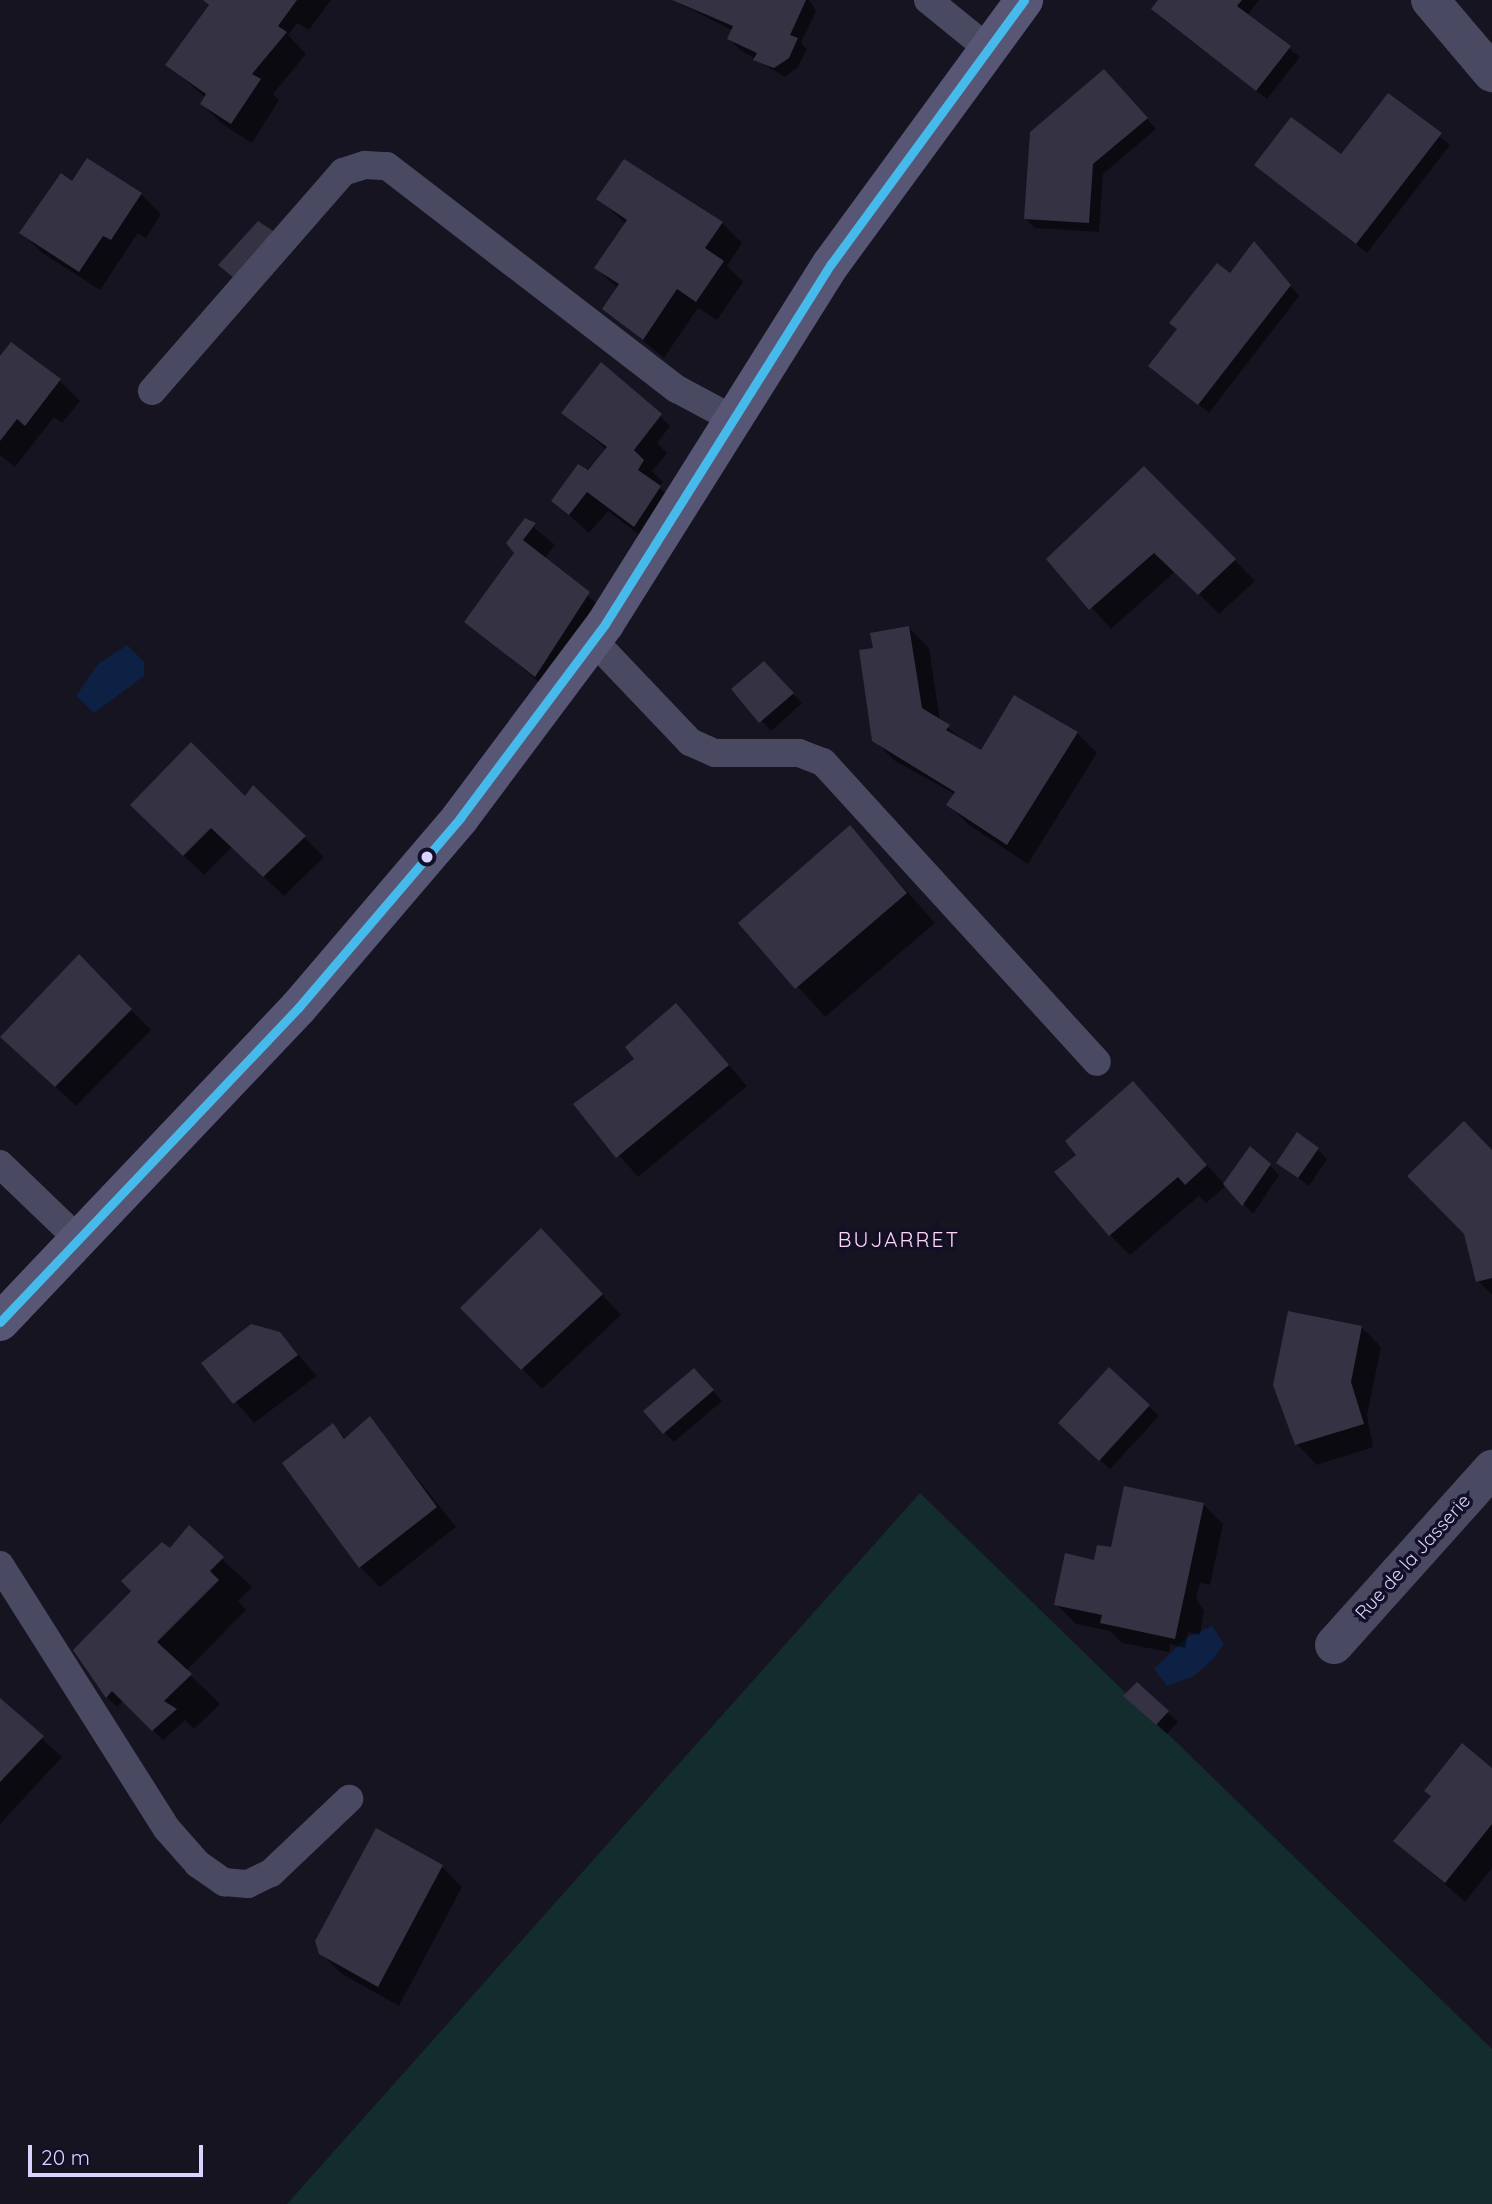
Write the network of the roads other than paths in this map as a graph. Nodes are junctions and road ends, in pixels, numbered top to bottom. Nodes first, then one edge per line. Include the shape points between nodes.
1 (928, 0) edge
2 (1024, 0) edge
3 (1430, 0) edge
4 (987, 48) junction
5 (1492, 73) edge
6 (152, 391) dead end
7 (733, 419) junction
8 (593, 640) junction
9 (1097, 1062) dead end
10 (0, 1164) edge
11 (79, 1240) junction
12 (0, 1322) edge
13 (1492, 1469) edge
14 (0, 1565) edge
15 (1334, 1645) dead end
16 (349, 1799) dead end

1 - 4 lane
2 - 4 main road
3 - 5 street
4 - 7 main road via 831,264
6 - 7 lane via 343,172 365,164 387,166 655,373
7 - 8 main road
8 - 9 lane via 690,742 715,753 799,753 823,762
8 - 11 main road via 460,818 332,968
10 - 11 lane
11 - 12 main road
13 - 15 street, Rue de la Jasserie
14 - 16 lane via 167,1829 198,1864 224,1882 248,1884 271,1873

